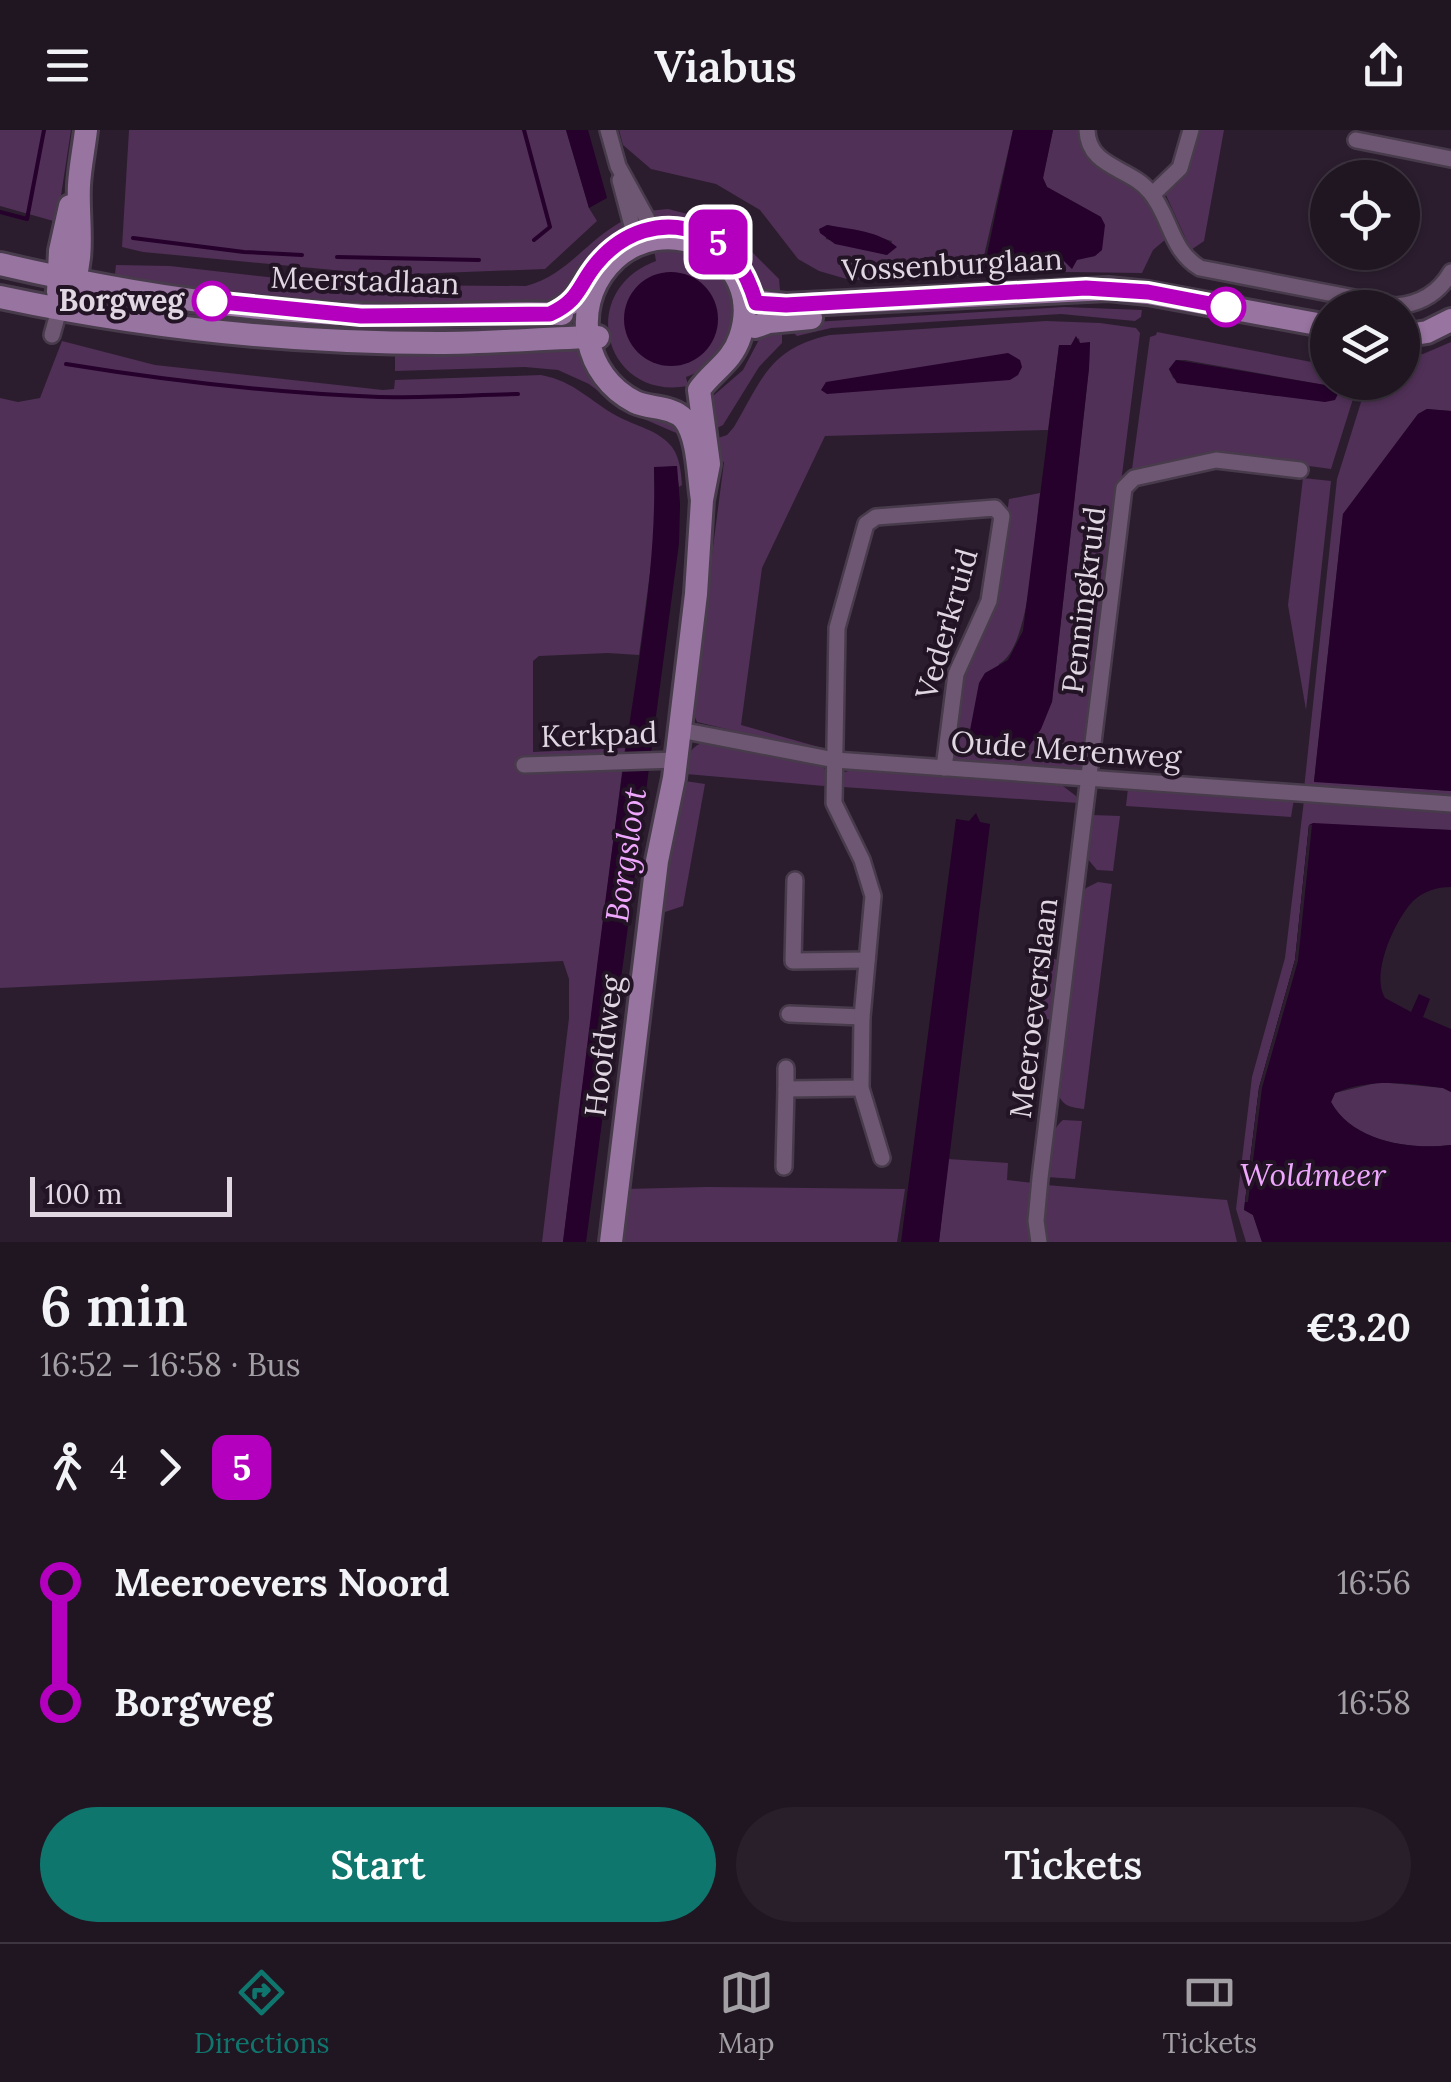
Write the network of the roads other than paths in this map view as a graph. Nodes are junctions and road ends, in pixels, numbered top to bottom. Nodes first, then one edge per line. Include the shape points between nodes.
1 (86, 130) edge
2 (608, 130) edge
3 (1088, 130) edge
4 (1190, 130) edge
5 (1356, 140) dead end
6 (1451, 159) edge
7 (1153, 194) junction
8 (641, 235) junction
9 (0, 264) edge
10 (1451, 272) edge
11 (66, 280) junction
12 (0, 297) edge
13 (584, 298) junction
14 (750, 302) junction
15 (59, 310) junction
16 (1451, 320) edge
17 (1310, 323) edge
18 (756, 327) junction
19 (1420, 333) edge
20 (52, 335) dead end
21 (1310, 335) edge
22 (1451, 336) edge
23 (593, 337) junction
24 (1420, 347) edge
25 (700, 395) junction
26 (1300, 470) dead end
27 (702, 500) junction
28 (680, 730) junction
29 (676, 760) junction
30 (834, 760) junction
31 (524, 765) dead end
32 (944, 768) junction
33 (1089, 780) junction
34 (1451, 804) edge
35 (796, 880) dead end
36 (867, 960) junction
37 (789, 1014) dead end
38 (862, 1016) junction
39 (786, 1068) dead end
40 (861, 1088) junction
41 (786, 1090) junction
42 (882, 1158) dead end
43 (784, 1167) dead end
44 (610, 1242) edge
45 (1039, 1242) edge

1 - 11 main road via 69,208
2 - 8 street
3 - 7 street via 1100,160
4 - 7 street via 1180,168
5 - 6 street
7 - 10 street via 1186,260 1200,268 1408,305 1424,300
8 - 13 main road, Meerstadlaan via 598,262
8 - 14 main road via 687,229 720,243 744,269
8 - 23 main road via 638,255 610,281
9 - 11 main road, Meerstadlaan
11 - 13 main road, Meerstadlaan via 296,311 433,316 550,314
11 - 15 main road
12 - 15 main road, Meerstadlaan
13 - 23 main road
14 - 17 main road, Vossenburglaan via 1097,288
14 - 18 main road
14 - 25 main road via 734,352
15 - 20 street
15 - 23 main road, Meerstadlaan via 284,338 438,343
16 - 19 main road
18 - 21 main road, Vossenburglaan via 1112,302
18 - 25 main road via 736,368
22 - 24 main road
23 - 25 main road via 627,385 662,400
23 - 27 main road, Hoofdweg via 601,370 622,393 687,423
25 - 27 main road, Hoofdweg via 709,464
26 - 33 street, Penningkruid via 1216,460 1129,481 1124,488
27 - 28 main road, Hoofdweg
28 - 29 main road, Hoofdweg
28 - 30 street, Oude Merenweg
29 - 31 street, Kerkpad
29 - 44 main road, Hoofdweg via 657,861
30 - 32 street, Oude Merenweg
30 - 32 street, Vederkruid via 837,628 866,524 876,517 995,508 1002,516 995,572 956,674
30 - 36 street via 834,803 873,896
32 - 33 street, Oude Merenweg
33 - 34 street, Oude Merenweg
33 - 45 street, Meeroeverslaan via 1040,1178
35 - 36 street via 793,961
36 - 38 street
37 - 38 street
38 - 40 street
39 - 41 street
40 - 41 street
40 - 42 street
41 - 43 street

